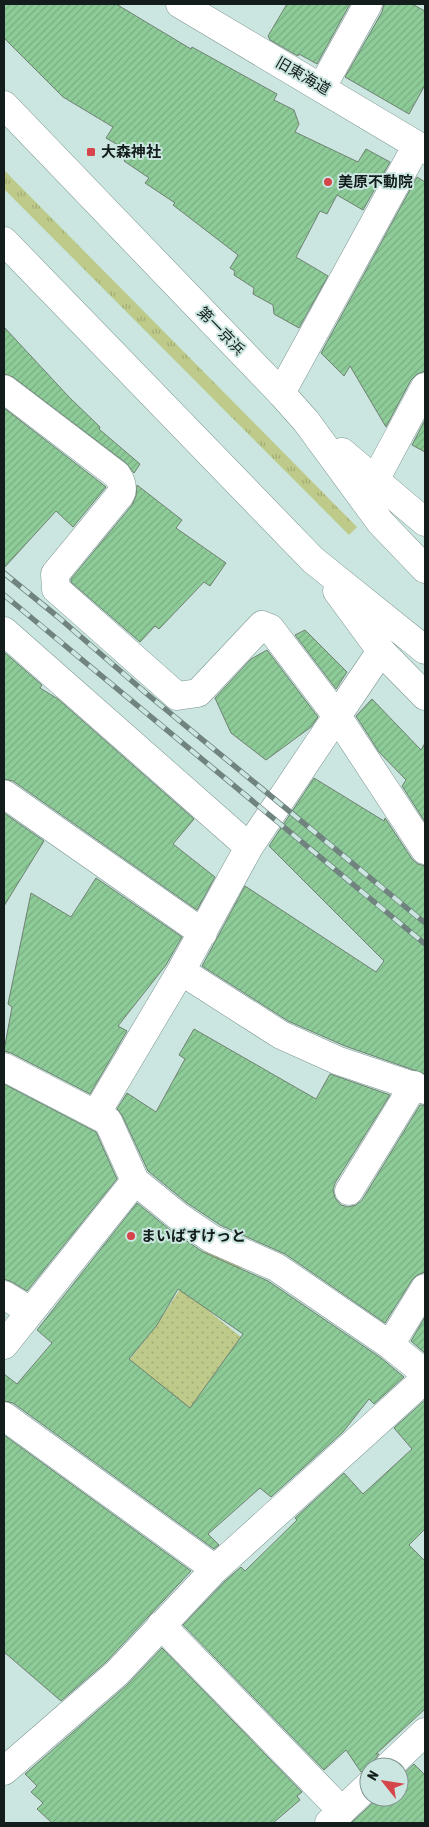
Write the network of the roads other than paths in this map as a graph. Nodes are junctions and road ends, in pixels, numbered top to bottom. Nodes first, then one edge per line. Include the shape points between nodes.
1 (180, 4) edge
2 (368, 4) edge
3 (322, 87) junction
4 (4, 105) edge
5 (421, 148) edge
6 (4, 242) edge
7 (425, 387) edge
8 (4, 389) edge
9 (281, 393) junction
10 (306, 422) junction
11 (375, 480) junction
12 (425, 522) edge
13 (313, 560) junction
14 (425, 568) edge
15 (4, 631) edge
16 (425, 650) edge
17 (381, 651) junction
18 (425, 696) edge
19 (337, 716) junction
20 (5, 797) edge
21 (249, 847) junction
22 (425, 850) edge
23 (203, 933) junction
24 (181, 971) junction
25 (4, 1067) edge
26 (420, 1088) edge
27 (96, 1114) junction
28 (135, 1181) junction
29 (349, 1190) dead end
30 (425, 1288) edge
31 (4, 1295) edge
32 (30, 1312) junction
33 (4, 1345) edge
34 (390, 1345) junction
35 (425, 1373) edge
36 (425, 1379) edge
37 (4, 1416) edge
38 (215, 1569) junction
39 (161, 1626) junction
40 (425, 1732) edge
41 (399, 1757) edge
42 (4, 1771) edge
43 (359, 1795) edge
44 (336, 1817) edge

1 - 3 main road, 旧東海道
2 - 3 main road
3 - 5 main road, 旧東海道
4 - 9 main road, 第一京浜
5 - 9 main road
6 - 13 main road
7 - 11 main road
8 - 19 main road via 117,475 120,481 120,495 54,574 57,591 178,696 198,693 262,626 267,626
9 - 10 main road, 第一京浜
10 - 11 main road
10 - 14 main road, 第一京浜 via 380,522
11 - 12 main road
13 - 16 main road
13 - 17 main road
15 - 21 main road
17 - 18 main road
17 - 19 main road
19 - 21 main road
19 - 22 main road
20 - 23 main road
21 - 23 main road
23 - 24 main road
24 - 26 main road via 280,1035 339,1061
24 - 27 main road
25 - 27 main road
26 - 29 main road
27 - 28 main road via 108,1120
28 - 32 main road
28 - 34 main road via 212,1239 276,1267
30 - 34 main road
31 - 32 main road
32 - 33 main road
34 - 35 main road
36 - 38 main road
37 - 38 main road
38 - 39 main road
39 - 42 main road via 118,1673
39 - 44 main road
40 - 41 main road
43 - 44 main road

